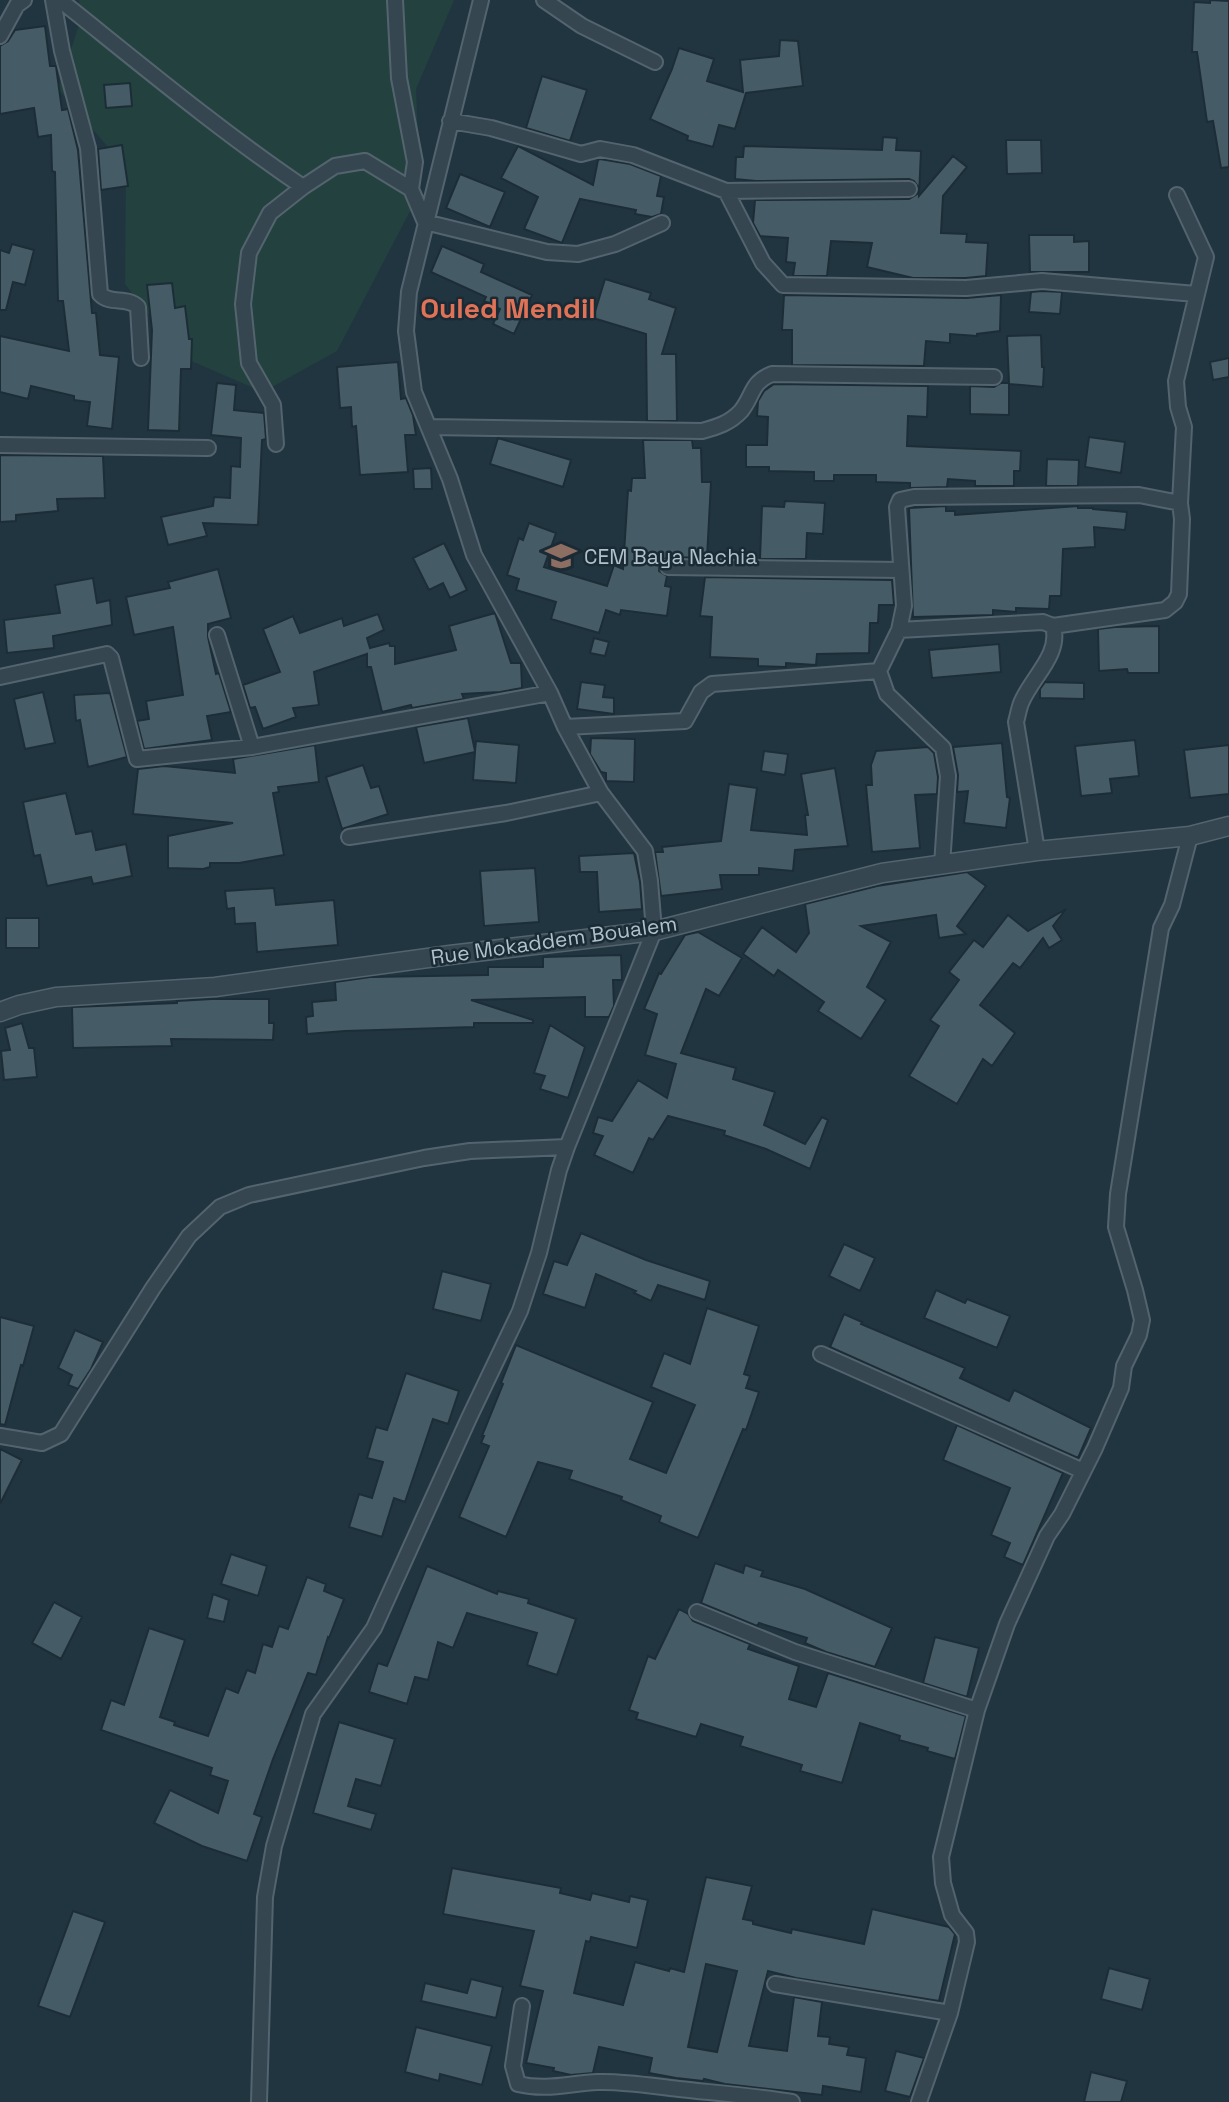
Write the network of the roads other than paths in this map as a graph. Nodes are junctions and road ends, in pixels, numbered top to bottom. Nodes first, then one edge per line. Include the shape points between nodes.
1 (24, 0) edge
2 (52, 0) edge
3 (60, 0) edge
4 (395, 0) edge
5 (481, 0) edge
6 (544, 0) edge
7 (0, 36) edge
8 (655, 62) dead end
9 (450, 121) junction
10 (303, 187) junction
11 (411, 189) junction
12 (909, 189) dead end
13 (726, 191) junction
14 (1177, 195) dead end
15 (425, 222) junction
16 (662, 223) dead end
17 (1196, 294) junction
18 (141, 358) dead end
19 (994, 376) dead end
20 (429, 427) junction
21 (276, 444) dead end
22 (0, 445) edge
23 (208, 448) dead end
24 (1180, 503) junction
25 (667, 567) dead end
26 (901, 570) junction
27 (1053, 626) junction
28 (899, 630) junction
29 (217, 635) dead end
30 (879, 671) junction
31 (0, 677) edge
32 (550, 693) junction
33 (565, 727) junction
34 (252, 747) junction
35 (601, 793) junction
36 (1229, 826) edge
37 (1189, 836) junction
38 (349, 837) dead end
39 (1037, 851) junction
40 (942, 865) junction
41 (654, 931) junction
42 (0, 1012) edge
43 (567, 1147) junction
44 (821, 1354) dead end
45 (0, 1436) edge
46 (1083, 1471) junction
47 (697, 1612) dead end
48 (977, 1710) junction
49 (775, 1984) dead end
50 (522, 2006) dead end
51 (950, 2013) junction
52 (259, 2102) edge
53 (792, 2102) edge
54 (919, 2102) edge

1 - 7 street
2 - 18 street via 88,148 100,294 138,307
3 - 10 street
4 - 11 street via 399,78 415,162
5 - 9 street
6 - 8 street via 582,26
9 - 13 street via 581,154 600,149 633,155
9 - 15 street
10 - 11 street via 335,166 365,160
10 - 21 street via 270,213 249,253 243,304 248,363 273,405
11 - 15 street
12 - 13 street
13 - 17 street via 763,263 783,285 966,288 1042,281
14 - 17 street via 1206,257
15 - 16 street via 547,252 578,254
15 - 20 street via 409,292 406,331 414,392
17 - 24 street via 1176,381 1184,427
19 - 20 street via 772,374 752,388 741,410 723,426 702,431
20 - 32 street via 474,555
22 - 23 street
24 - 26 street via 1139,495 900,500
24 - 27 street via 1179,594 1175,602 1165,610
25 - 26 street
26 - 28 street via 904,606
27 - 28 street via 1043,622
27 - 39 street via 1053,649 1021,701 1016,722
28 - 30 street
29 - 34 street
30 - 33 street via 712,684 701,692 685,721
30 - 40 street via 887,694 943,748 948,776
31 - 34 street via 107,654 137,759
32 - 33 street
32 - 34 street
33 - 35 street
35 - 38 street
35 - 41 street via 645,851
36 - 37 street, Rue Mokaddem Boualem
37 - 39 street, Rue Mokaddem Boualem
37 - 46 street via 1172,905 1161,928 1118,1194 1116,1227 1142,1321 1124,1366 1121,1388
39 - 40 street, Rue Mokaddem Boualem
40 - 41 street, Rue Mokaddem Boualem via 882,873
41 - 42 street, Rue Mokaddem Boualem via 215,987 56,997
41 - 43 street
43 - 45 street via 424,1158 250,1195 220,1207 189,1236 61,1434 42,1443
43 - 52 street via 520,1311 374,1628 313,1714 274,1846 265,1897
44 - 46 street
46 - 48 street via 1007,1624
47 - 48 street via 795,1652
48 - 51 street via 941,1857 952,1915 967,1942
49 - 51 street
50 - 53 street via 513,2066 518,2084 534,2088 633,2084
51 - 54 street

